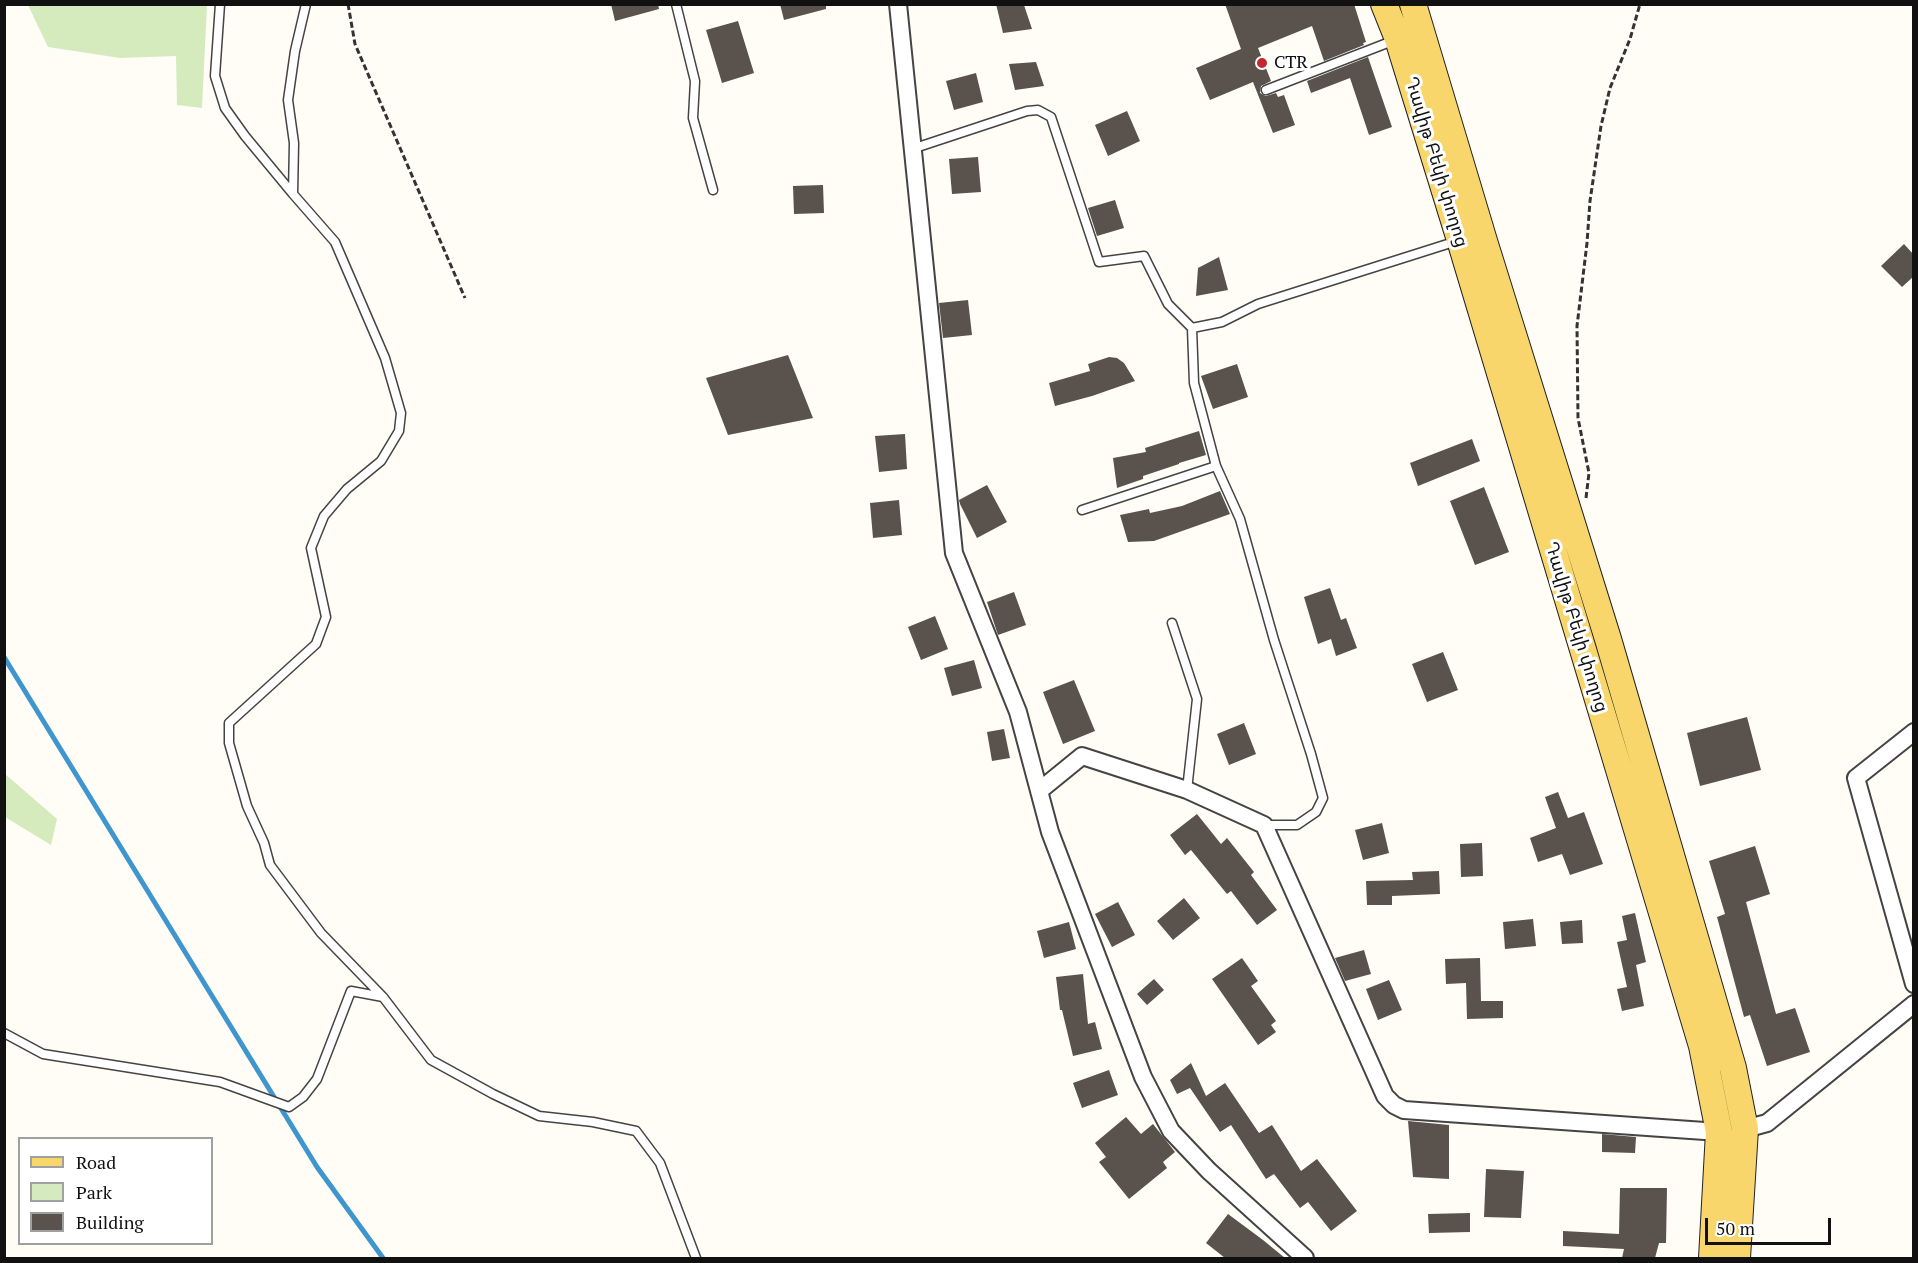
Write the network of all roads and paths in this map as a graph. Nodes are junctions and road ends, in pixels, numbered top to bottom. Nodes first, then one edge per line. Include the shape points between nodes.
1 (220, 4) edge
2 (306, 4) edge
3 (348, 4) edge
4 (676, 4) edge
5 (898, 4) edge
6 (1640, 4) edge
7 (1414, 8) edge
8 (1391, 22) edge
9 (1266, 90) dead end
10 (912, 149) junction
11 (713, 190) dead end
12 (293, 194) junction
13 (1460, 240) junction
14 (465, 298) dead end
15 (1192, 328) junction
16 (1520, 397) junction
17 (1216, 466) junction
18 (1082, 510) dead end
19 (1572, 526) junction
20 (1173, 623) dead end
21 (1914, 732) edge
22 (1187, 790) junction
23 (1039, 791) junction
24 (1264, 825) junction
25 (1914, 984) edge
26 (383, 997) junction
27 (1914, 1004) edge
28 (4, 1033) edge
29 (1745, 1129) junction
30 (1719, 1132) junction
31 (696, 1258) edge
32 (1305, 1258) edge
33 (1712, 1258) edge
34 (1737, 1258) edge

1 - 12 lane via 215,76 225,108
2 - 12 lane via 288,100 294,143
3 - 14 path via 354,44
4 - 11 lane via 696,81 693,118
5 - 10 street
6 - 19 path via 1610,88 1590,201 1577,326 1578,418 1589,473 1587,497
7 - 8 main road via 1413,23 1404,27
7 - 16 main road, Դավիթ Բեկի փողոց
8 - 9 lane
8 - 13 main road, Դավիթ Բեկի փողոց
10 - 15 lane via 1027,111 1038,110 1051,117 1099,262 1144,256 1168,304
10 - 23 street via 954,553 1018,712
12 - 26 lane via 335,242 385,358 401,412 399,431 381,461 347,489 324,516 311,548 326,617 316,644 229,723 229,743 270,865 321,933
13 - 15 lane via 1258,304 1222,322
13 - 16 main road, Դավիթ Բեկի փողոց
15 - 17 lane via 1194,383
16 - 19 main road, Դավիթ Բեկի փողոց
16 - 30 main road, Դավիթ Բեկի փողոց via 1702,1046
17 - 18 lane
17 - 24 lane via 1240,519 1323,798 1316,812 1297,825
19 - 29 main road, Դավիթ Բեկի փողոց via 1734,1068
20 - 22 lane via 1197,699
21 - 25 street via 1856,778
22 - 23 street via 1082,756
22 - 24 street
23 - 32 street via 1050,832 1143,1077 1171,1131
24 - 30 street via 1385,1096 1394,1105 1404,1110
26 - 28 lane via 351,991 318,1079 289,1107 220,1082 42,1054
26 - 31 lane via 431,1060 493,1094 539,1116 636,1131 660,1163
27 - 29 street via 1767,1123
29 - 34 main road, Դավիթ Բեկի փողոց
30 - 33 main road, Դավիթ Բեկի փողոց

